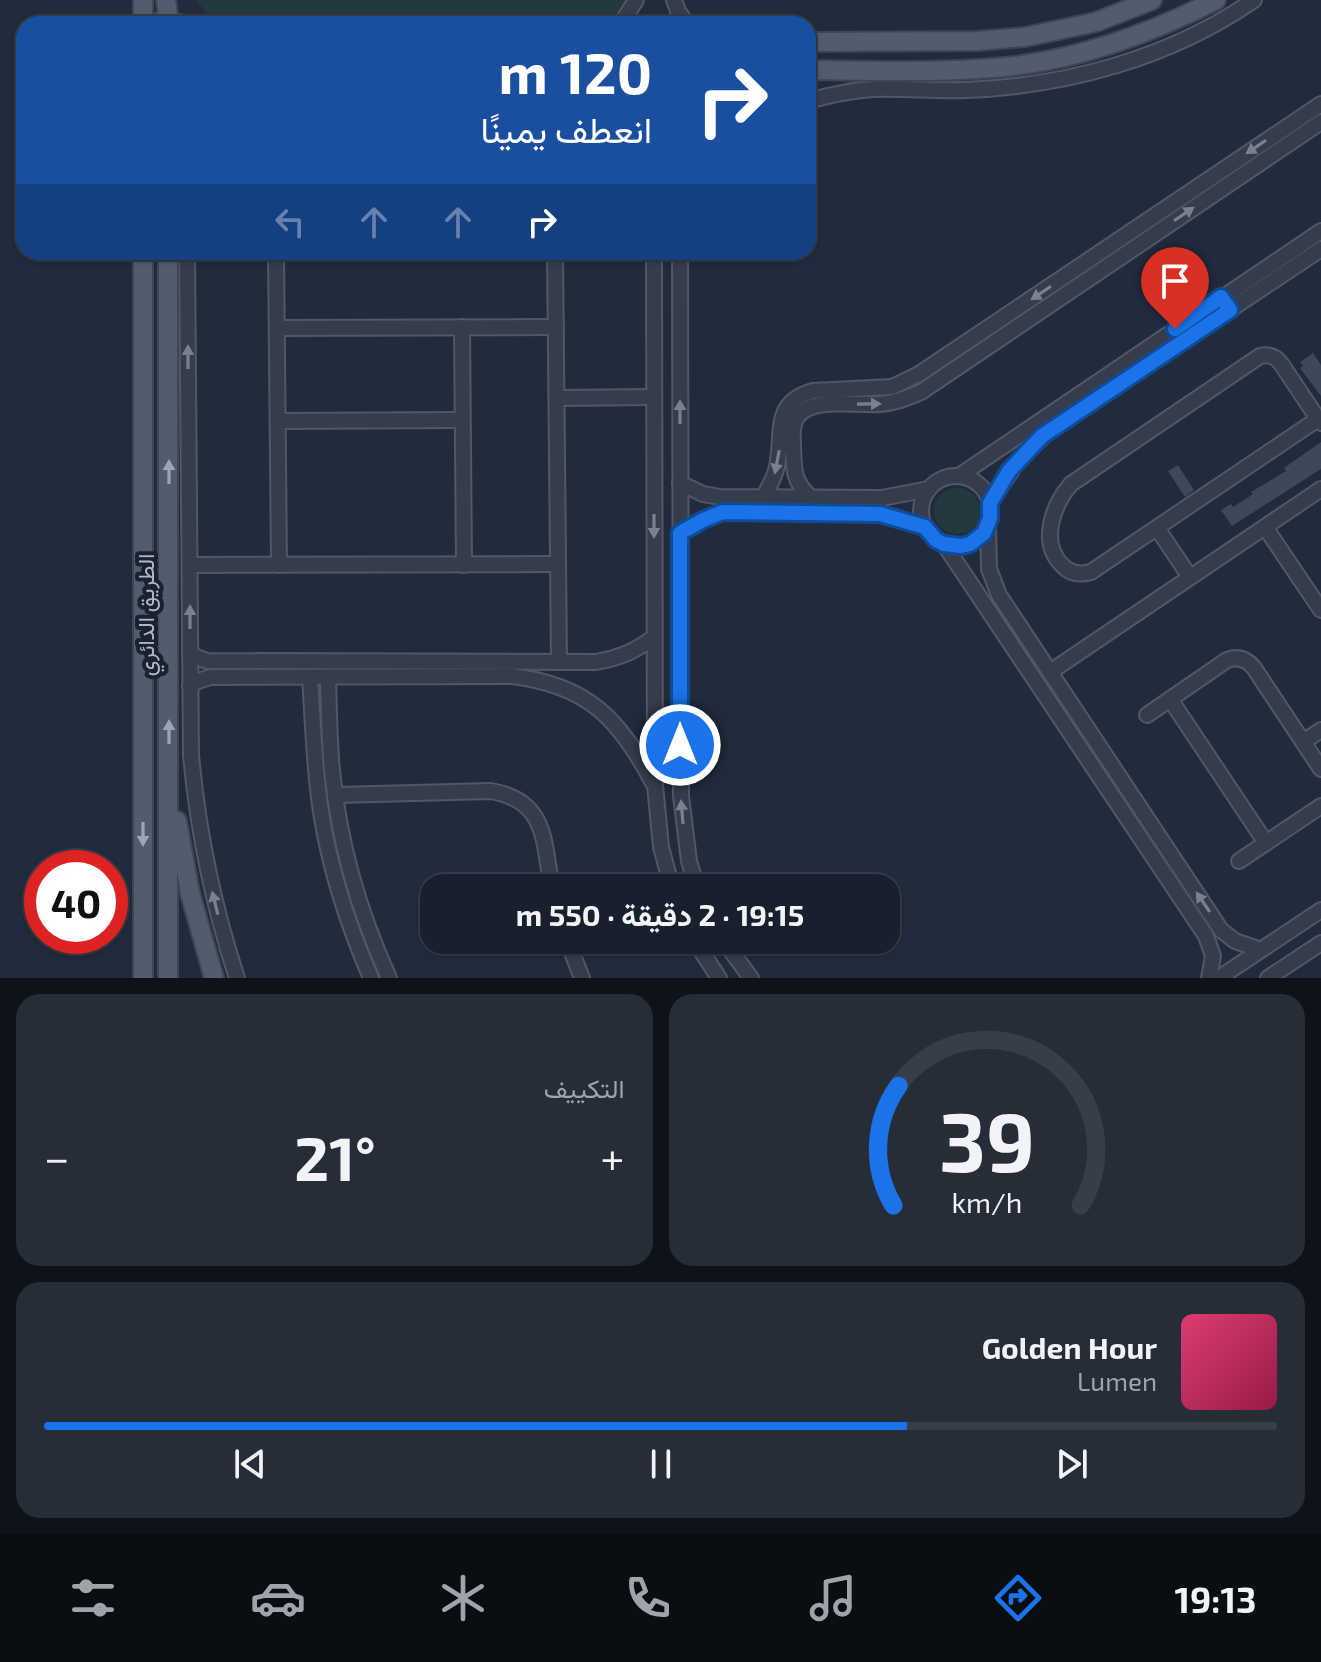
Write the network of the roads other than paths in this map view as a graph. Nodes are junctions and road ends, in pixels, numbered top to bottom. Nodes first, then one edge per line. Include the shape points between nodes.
1 (1152, 0) edge
2 (1216, 0) edge
3 (1254, 0) edge
4 (816, 42) edge
5 (816, 71) edge
6 (908, 80) junction
7 (816, 99) edge
8 (1321, 104) edge
9 (1310, 123) edge
10 (1321, 231) edge
11 (1321, 249) edge
12 (143, 260) edge
13 (168, 260) edge
14 (187, 260) edge
15 (276, 260) edge
16 (555, 260) edge
17 (654, 260) edge
18 (680, 260) edge
19 (1226, 304) junction
20 (462, 327) junction
21 (556, 327) junction
22 (277, 328) junction
23 (654, 397) junction
24 (557, 398) junction
25 (462, 420) junction
26 (278, 421) junction
27 (1320, 421) edge
28 (654, 447) junction
29 (680, 448) junction
30 (959, 476) junction
31 (680, 483) junction
32 (929, 489) junction
33 (1321, 489) edge
34 (764, 496) junction
35 (810, 497) junction
36 (990, 503) junction
37 (988, 526) junction
38 (925, 527) junction
39 (1265, 527) junction
40 (1157, 528) junction
41 (680, 533) junction
42 (944, 544) junction
43 (558, 564) junction
44 (190, 565) junction
45 (279, 565) junction
46 (464, 565) junction
47 (1190, 577) junction
48 (1321, 610) edge
49 (654, 637) junction
50 (1028, 638) junction
51 (1013, 648) junction
52 (190, 651) junction
53 (207, 661) junction
54 (559, 662) junction
55 (1050, 672) junction
56 (207, 677) junction
57 (310, 677) junction
58 (328, 678) junction
59 (190, 686) junction
60 (1170, 699) junction
61 (1147, 715) dead end
62 (1321, 730) edge
63 (1303, 742) junction
64 (1321, 769) edge
65 (655, 785) junction
66 (170, 788) junction
67 (336, 795) junction
68 (1321, 806) edge
69 (1266, 843) junction
70 (1170, 853) junction
71 (689, 861) junction
72 (1156, 861) junction
73 (1239, 861) dead end
74 (666, 868) junction
75 (549, 874) edge
76 (668, 874) edge
77 (693, 874) edge
78 (1321, 910) edge
79 (1321, 943) edge
80 (1261, 950) junction
81 (573, 954) edge
82 (703, 954) edge
83 (733, 954) edge
84 (386, 977) edge
85 (143, 978) edge
86 (168, 978) edge
87 (214, 978) edge
88 (237, 978) edge
89 (371, 978) edge
90 (582, 978) edge
91 (719, 978) edge
92 (751, 978) edge
93 (1209, 978) edge
94 (1219, 978) edge
95 (1268, 978) edge

1 - 4 main road via 1096,22 1025,37
2 - 6 main road via 1165,25 1086,51
3 - 6 street via 1184,41 1064,78 964,90
5 - 6 main road
6 - 7 street
8 - 9 street
9 -> 34 street via 905,382 801,395 785,409 777,469
35 -> 9 street via 798,484 793,452 793,425 805,409 878,405 921,392
10 - 19 street
11 - 19 street
12 -> 85 main road, الطريق الدائري
66 -> 13 main road, الطريق الدائري
44 -> 14 street
15 - 22 street
16 - 21 street
17 - 23 street
29 -> 18 street
19 - 30 street
19 - 36 street via 1042,436 1009,471
20 - 21 street
20 - 22 street
20 - 25 street
21 - 24 street
22 - 26 street
23 - 24 street
23 - 28 street
24 - 43 street
25 - 26 street
25 - 46 street
26 - 45 street
27 - 40 street
27 - 40 street via 1279,361 1260,356 1079,477 1057,504 1050,539 1059,563 1085,574
28 - 29 street
28 -> 49 street
29 - 31 street
30 - 32 street via 942,479
30 - 36 street via 979,485
31 - 34 street via 711,496
31 - 41 street
32 - 35 street via 882,498
32 - 38 street via 921,511
33 - 39 street
34 - 35 street
36 - 37 street
37 - 42 street via 970,544
37 - 50 street via 992,578
38 - 41 street via 869,512 723,512
38 - 42 street
39 - 47 street
39 - 48 street
40 - 47 street
71 -> 41 street via 680,775
42 - 51 street
43 - 46 street
43 - 54 street
44 - 45 street
52 -> 44 street
45 - 46 street
47 - 55 street
49 - 54 street via 611,660
49 - 65 street
50 - 51 street
50 - 55 street
51 - 72 street
52 - 53 street
52 - 59 street
53 - 54 street
53 - 56 street
55 - 70 street
56 - 57 street
56 - 59 street
57 - 58 street
57 - 89 street via 326,841
58 - 65 street via 512,676 551,683 586,699 616,724
58 - 67 street
88 -> 59 street via 214,903 200,829
60 - 61 street
60 - 63 street via 1227,660 1242,659 1254,668
60 - 69 street
62 - 63 street
63 - 64 street
65 - 74 street
66 - 86 main road, الطريق الدائري
66 - 87 main road via 190,893
67 - 75 street via 507,794 532,811 540,825
67 - 84 street via 358,901
68 - 69 street
69 - 73 street
70 - 72 street
80 -> 70 street via 1221,930
71 - 74 street
71 - 77 street
72 - 93 street via 1209,943
74 - 76 street
78 - 80 street
79 - 95 street
80 - 94 street
81 - 90 street
82 - 91 street
83 - 92 street

